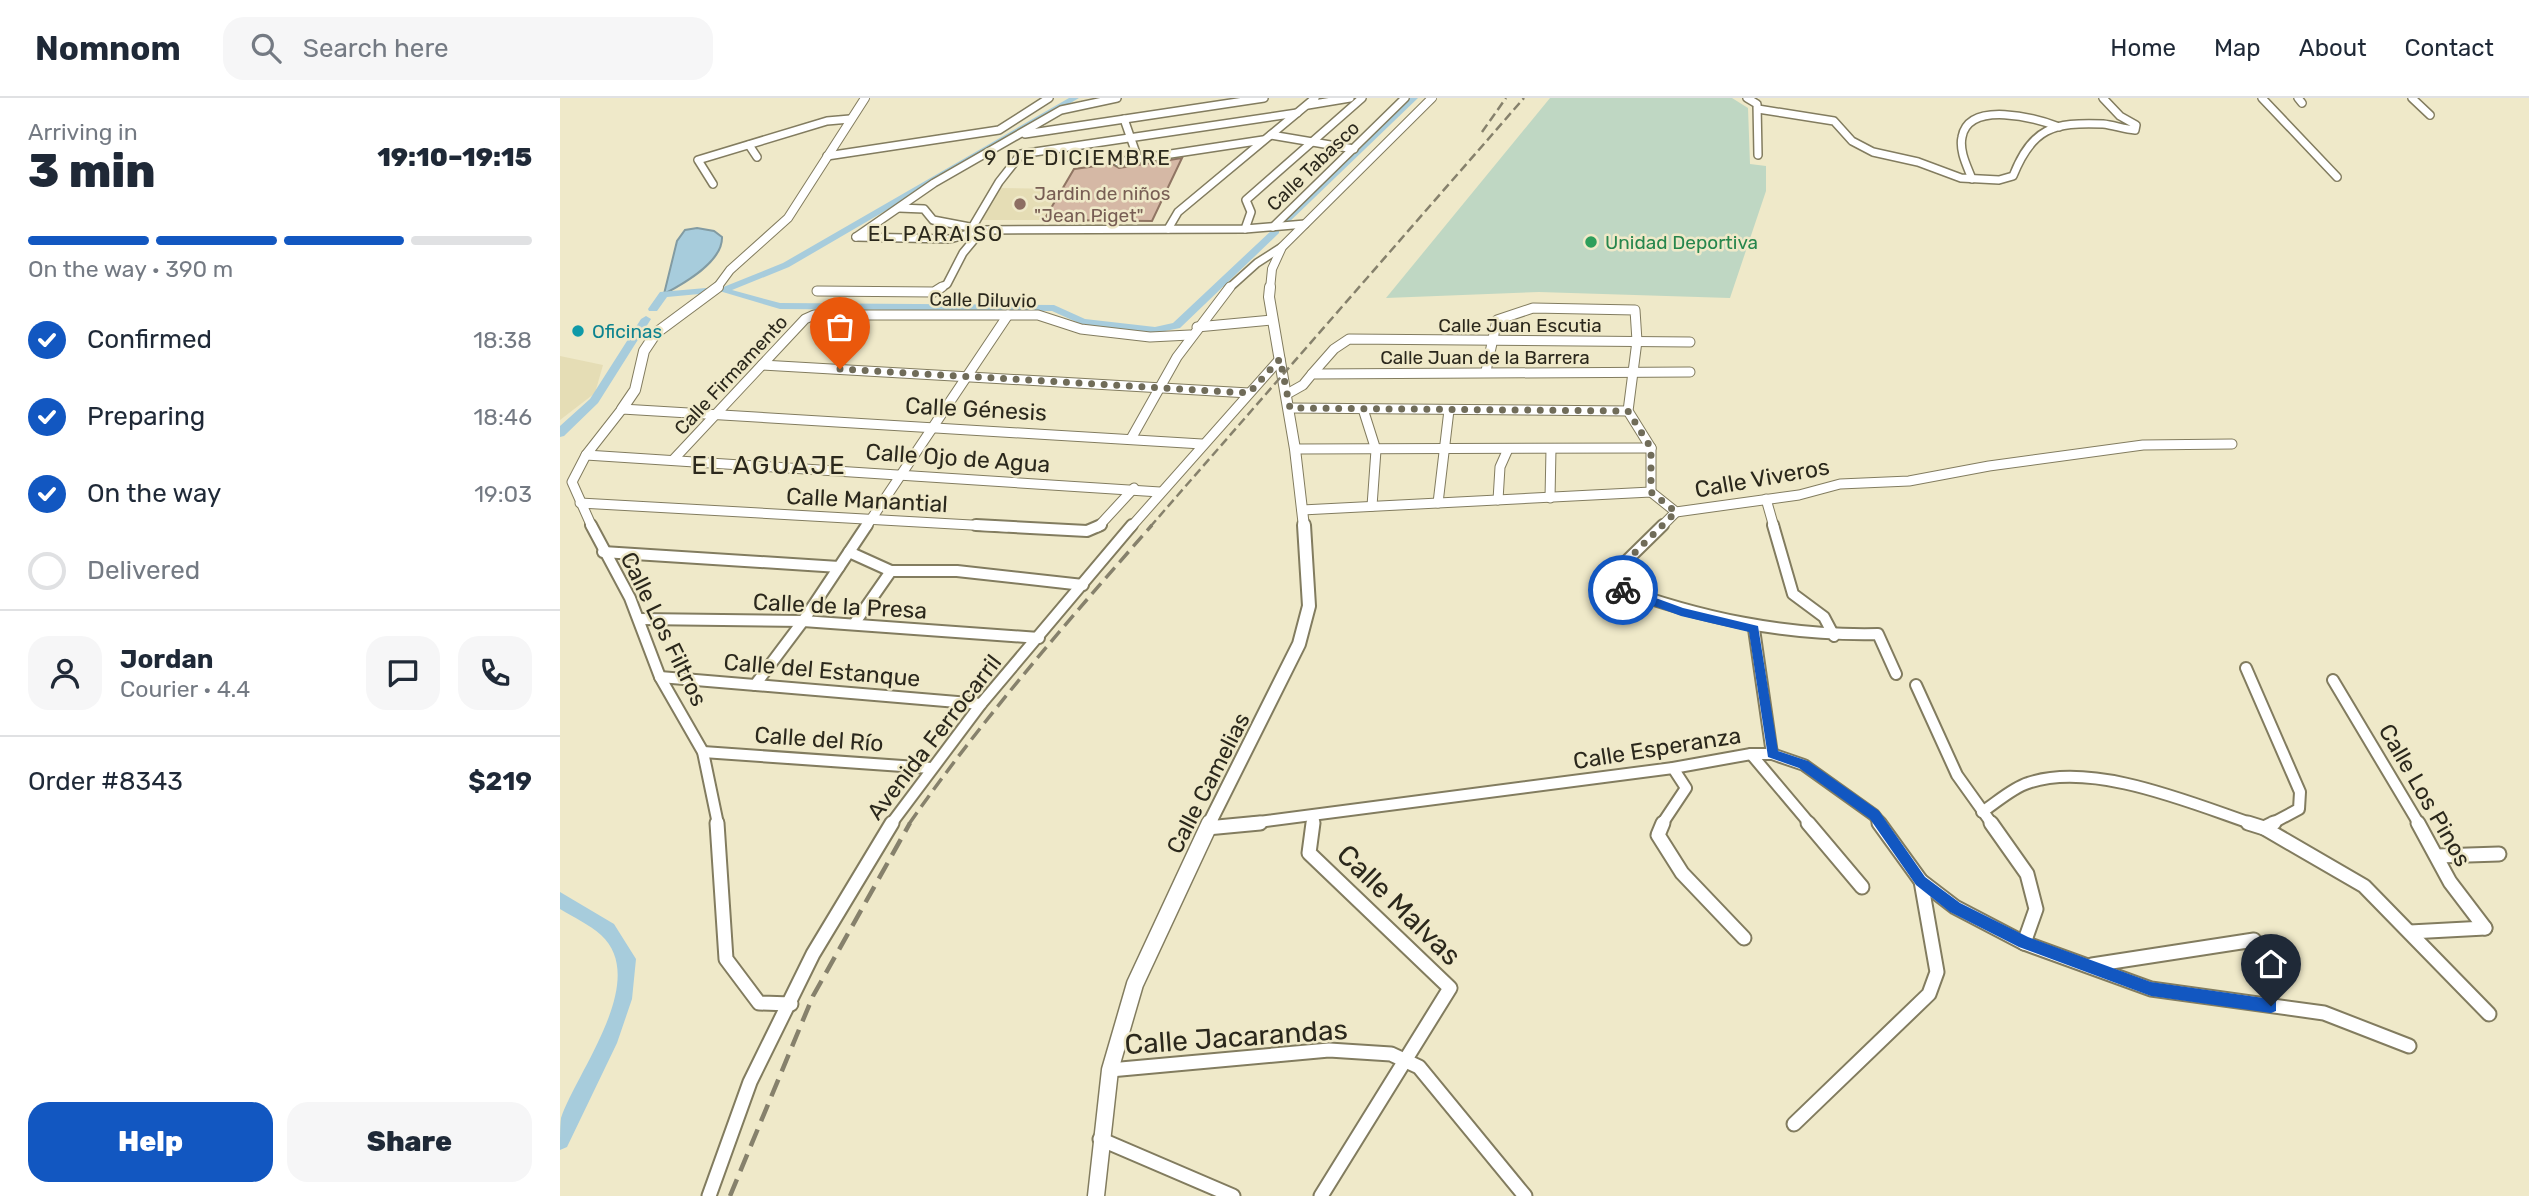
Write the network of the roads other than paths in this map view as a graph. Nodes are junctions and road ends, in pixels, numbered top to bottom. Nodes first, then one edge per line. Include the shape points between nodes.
1 (865, 98) edge
2 (1049, 98) edge
3 (1117, 98) edge
4 (1264, 98) edge
5 (1315, 98) edge
6 (1350, 98) edge
7 (1362, 98) edge
8 (1405, 98) edge
9 (1432, 98) edge
10 (1747, 98) edge
11 (2103, 98) edge
12 (2262, 98) edge
13 (2413, 98) edge
14 (1306, 106) junction
15 (1758, 109) junction
16 (1297, 113) junction
17 (2430, 115) dead end
18 (850, 119) junction
19 (1124, 119) junction
20 (2059, 127) junction
21 (1017, 136) junction
22 (1132, 137) junction
23 (1268, 137) junction
24 (1311, 142) junction
25 (749, 145) junction
26 (1354, 149) junction
27 (1758, 155) dead end
28 (827, 156) junction
29 (757, 157) dead end
30 (1138, 159) junction
31 (1118, 162) dead end
32 (2337, 177) dead end
33 (1972, 179) junction
34 (713, 184) dead end
35 (899, 208) junction
36 (1305, 224) junction
37 (974, 226) junction
38 (1273, 227) junction
39 (1168, 229) junction
40 (1245, 229) junction
41 (982, 230) junction
42 (1282, 247) junction
43 (817, 291) dead end
44 (814, 315) joint
45 (1008, 316) junction
46 (1272, 320) junction
47 (1197, 327) junction
48 (1190, 335) junction
49 (1494, 340) junction
50 (1637, 341) junction
51 (1690, 342) dead end
52 (1280, 359) junction
53 (762, 365) junction
54 (1486, 371) junction
55 (1635, 372) junction
56 (1690, 372) dead end
57 (1312, 374) junction
58 (969, 375) junction
59 (1159, 387) junction
60 (1249, 393) junction
61 (1287, 395) junction
62 (622, 410) junction
63 (1363, 410) junction
64 (1449, 410) junction
65 (1628, 411) junction
66 (716, 415) junction
67 (934, 426) junction
68 (1132, 437) junction
69 (1202, 444) junction
70 (2232, 444) dead end
71 (1651, 448) junction
72 (1295, 449) junction
73 (1508, 449) junction
74 (1551, 449) junction
75 (1376, 450) junction
76 (1445, 450) junction
77 (586, 455) junction
78 (673, 460) junction
79 (902, 474) junction
80 (1135, 488) junction
81 (1160, 492) junction
82 (1651, 492) junction
83 (1550, 498) junction
84 (1766, 499) junction
85 (1499, 500) junction
86 (580, 503) junction
87 (1438, 503) junction
88 (1372, 506) junction
89 (1302, 510) junction
90 (1676, 512) junction
91 (870, 520) junction
92 (603, 552) junction
93 (849, 552) junction
94 (839, 567) junction
95 (891, 571) junction
96 (1083, 584) junction
97 (639, 619) junction
98 (803, 621) junction
99 (854, 624) junction
100 (1754, 629) junction
101 (1834, 636) junction
102 (1039, 638) junction
103 (2246, 668) dead end
104 (1896, 674) dead end
105 (660, 677) junction
106 (2333, 680) dead end
107 (755, 685) junction
108 (1916, 685) dead end
109 (981, 704) junction
110 (703, 752) junction
111 (1751, 754) junction
112 (1772, 754) junction
113 (931, 768) junction
114 (1673, 768) junction
115 (1982, 812) junction
116 (1314, 817) junction
117 (1207, 828) junction
118 (2264, 828) junction
119 (2499, 854) dead end
120 (2438, 856) junction
121 (1921, 881) junction
122 (1863, 887) dead end
123 (2410, 932) junction
124 (1744, 938) dead end
125 (2254, 940) dead end
126 (2024, 943) junction
127 (2090, 966) junction
128 (791, 1004) junction
129 (2489, 1014) dead end
130 (2409, 1046) dead end
131 (1406, 1059) junction
132 (1110, 1070) junction
133 (1794, 1124) dead end
134 (1100, 1139) junction
135 (709, 1196) edge
136 (1096, 1196) edge
137 (1233, 1196) edge
138 (1321, 1196) edge
139 (1525, 1196) edge

1 - 18 street, Calle Los Filtros
2 - 28 street via 999,130
3 - 21 street via 1061,110
4 - 19 street
5 - 14 street
6 - 14 street
7 - 24 street
8 - 26 street, Calle Tabasco
9 - 36 street
10 - 15 street
11 - 20 street via 2136,125 2136,130 2106,124
12 - 32 street
13 - 17 street
14 - 16 street
15 - 27 street
15 - 33 street via 1834,121 1852,141 1873,152
16 - 22 street
16 - 23 street
18 - 25 street via 827,121
18 - 28 street, Calle Los Filtros
19 - 21 street
19 - 22 street
20 - 33 street via 2037,133 2013,176
20 - 33 street via 2020,114 1975,122 1965,130 1962,142
21 - 35 street
22 - 30 street
22 - 37 street via 1021,154
23 - 24 street
23 - 30 street
23 - 39 street via 1178,212
24 - 26 street
24 - 40 street via 1246,200 1251,212
25 - 29 street
25 - 34 street via 698,160
26 - 38 street, Calle Tabasco
28 - 62 street, Calle Los Filtros via 788,218 730,270 717,288 656,333 644,351 635,390
30 - 31 street
35 - 37 street via 924,209 933,220
35 - 41 street via 856,237 950,239
36 - 38 street
36 - 42 street
37 - 41 street
38 - 40 street
39 - 40 street
39 - 41 street
41 - 43 street via 947,284 934,292
42 - 46 street, Calle Camelias via 1272,269
42 - 47 street via 1262,257
44 - 45 street, Calle Diluvio
44 - 53 street, Calle Firmamento
45 - 48 street, Calle Diluvio via 1038,315 1081,329 1150,337
45 - 58 street
46 - 47 street
46 - 52 street, Calle Camelias
47 - 48 street
48 - 59 street
49 - 50 street, Calle Juan Escutia
49 - 50 street via 1497,320 1533,308 1635,310
49 - 54 street
49 - 57 street, Calle Juan Escutia via 1349,339
50 - 51 street, Calle Juan Escutia
50 - 55 street
52 - 60 street, Avenida Ferrocarril
52 - 61 street, Calle Camelias
53 - 58 street
53 - 66 street, Calle Firmamento
54 - 55 street, Calle Juan de la Barrera
54 - 57 street, Calle Juan de la Barrera
55 - 56 street, Calle Juan de la Barrera
55 - 65 street
57 - 61 street
58 - 59 street
58 - 67 street
59 - 60 street
59 - 68 street
60 - 69 street, Avenida Ferrocarril
61 - 63 street
61 - 72 street, Calle Camelias
62 - 66 street, Calle Génesis
62 - 77 street, Calle Los Filtros
63 - 64 street
63 - 75 street
64 - 65 street
64 - 76 street
65 - 71 street
66 - 67 street, Calle Génesis
66 - 78 street, Calle Firmamento
67 - 68 street, Calle Génesis
67 - 79 street
68 - 69 street, Calle Génesis
69 - 81 street, Avenida Ferrocarril
70 - 84 street, Calle Viveros via 2143,445 1909,481 1840,484
71 - 74 street
71 - 82 street
72 - 75 street
72 - 89 street, Calle Camelias
73 - 74 street
73 - 76 street
73 - 85 street via 1500,467
74 - 83 street
75 - 76 street
75 - 88 street
76 - 87 street
77 - 78 street, Calle Ojo de Agua
77 - 86 street, Calle Los Filtros via 572,482
78 - 79 street, Calle Ojo de Agua
79 - 80 street, Calle Ojo de Agua
79 - 91 street
80 - 81 street, Calle Ojo de Agua
80 - 91 street, Calle Manantial via 1100,526 1087,531
81 - 96 street, Avenida Ferrocarril
82 - 83 street
82 - 90 street, Calle Viveros
83 - 85 street
84 - 90 street, Calle Viveros
84 - 101 street via 1793,594 1824,617
85 - 87 street
86 - 91 street, Calle Manantial
86 - 92 street, Calle Los Filtros
87 - 88 street
88 - 89 street
89 - 117 street, Calle Camelias via 1309,606 1299,644
90 - 100 street via 1611,580 1613,586 1681,612
91 - 93 street
92 - 94 street
92 - 97 street, Calle Los Filtros
93 - 94 street
93 - 95 street
94 - 98 street
95 - 96 street via 957,571
95 - 99 street
96 - 102 street, Avenida Ferrocarril
97 - 98 street, Calle de la Presa
97 - 105 street, Calle Los Filtros
98 - 99 street, Calle de la Presa
98 - 107 street
99 - 102 street, Calle de la Presa
100 - 101 street
100 - 112 street
101 - 104 street via 1878,634
102 - 109 street, Avenida Ferrocarril
103 - 118 street via 2300,792 2299,809
105 - 107 street, Calle del Estanque
105 - 110 street, Calle Los Filtros
106 - 120 street, Calle Los Pinos
107 - 109 street, Calle del Estanque
108 - 115 street via 1957,775
109 - 113 street, Avenida Ferrocarril
110 - 113 street, Calle del Río
110 - 128 street, Calle Los Filtros via 717,815 726,959 759,1003
111 - 112 street, Calle Esperanza
111 - 114 street, Calle Esperanza
111 - 122 street
112 - 121 street, Calle Esperanza via 1804,765 1874,815
113 - 128 street, Avenida Ferrocarril via 897,814 813,954
114 - 116 street, Calle Esperanza
114 - 124 street via 1686,788 1658,835 1682,873
115 - 118 street via 2027,783 2071,778 2135,784
115 - 126 street via 2027,874 2036,909
116 - 117 street, Calle Esperanza
116 - 131 street, Calle Malvas via 1309,853 1450,988
117 - 132 street, Calle Camelias via 1135,984
118 - 123 street via 2364,886
119 - 120 street
120 - 123 street, Calle Los Pinos via 2450,883 2485,928
121 - 126 street, Calle Esperanza via 1955,907
121 - 133 street via 1937,972 1929,993
123 - 129 street
125 - 127 street
126 - 127 street, Calle Esperanza
127 - 130 street, Calle Esperanza via 2151,989 2324,1013
128 - 135 street, Avenida Ferrocarril via 750,1082
131 - 132 street, Calle Jacarandas via 1329,1050
131 - 138 street
131 - 139 street via 1419,1067
132 - 134 street, Calle Camelias
134 - 136 street, Calle Camelias
134 - 137 street

